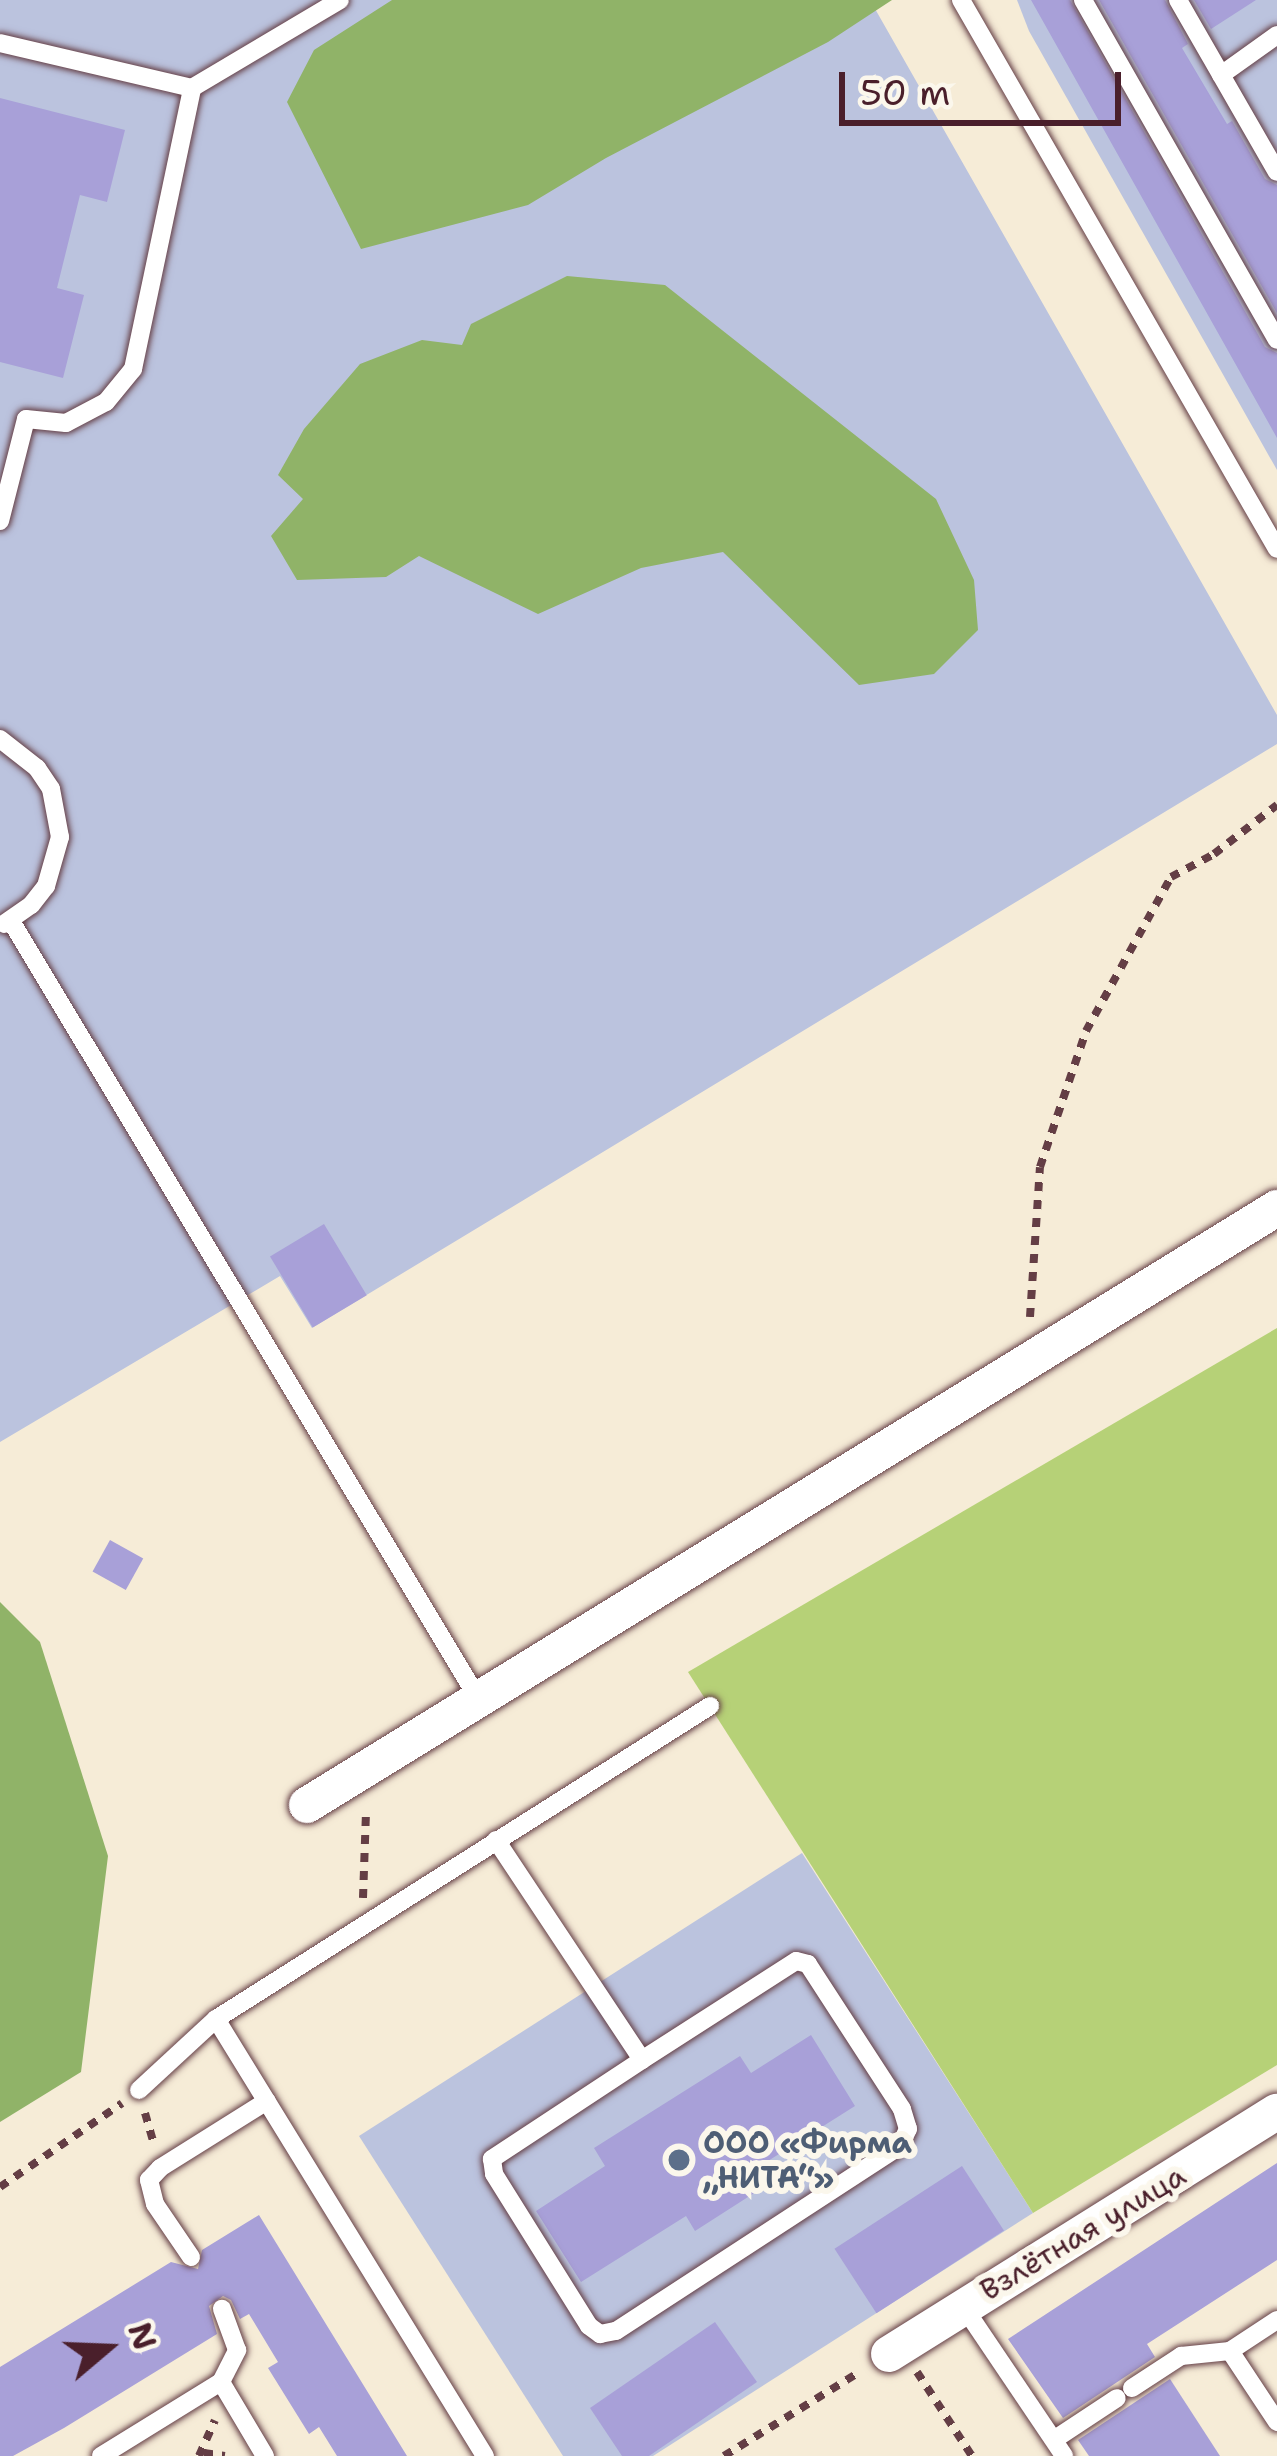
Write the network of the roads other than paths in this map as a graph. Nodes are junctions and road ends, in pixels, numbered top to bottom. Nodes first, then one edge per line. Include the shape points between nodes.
1 (340, 0) edge
2 (962, 0) edge
3 (1083, 0) edge
4 (1178, 0) edge
5 (1277, 35) edge
6 (0, 44) edge
7 (1221, 75) junction
8 (192, 88) junction
9 (1277, 171) edge
10 (1277, 340) edge
11 (0, 521) edge
12 (1277, 549) edge
13 (0, 739) edge
14 (6, 924) edge
15 (1277, 1208) edge
16 (478, 1700) junction
17 (710, 1706) dead end
18 (307, 1805) dead end
19 (496, 1840) junction
20 (216, 2020) junction
21 (642, 2060) junction
22 (139, 2090) road end
23 (266, 2101) junction
24 (1277, 2112) edge
25 (190, 2257) dead end
26 (963, 2306) junction
27 (222, 2309) dead end
28 (1277, 2320) edge
29 (895, 2350) road end
30 (1230, 2350) junction
31 (221, 2382) junction
32 (1277, 2422) edge
33 (1060, 2447) edge
34 (101, 2456) edge
35 (265, 2456) edge
36 (485, 2456) edge

1 - 8 lane
2 - 12 lane
3 - 10 lane
4 - 7 lane
5 - 7 lane
6 - 8 lane
7 - 9 lane
8 - 11 lane via 133,368 106,402 66,423 26,419
13 - 14 lane via 50,788 60,838 46,886
14 - 16 lane
15 - 16 street
16 - 18 street
17 - 19 lane
19 - 20 lane
19 - 21 lane
20 - 22 lane
20 - 23 lane
21 - 21 lane via 492,2159 600,2334 900,2146 908,2128 808,1964 796,1961
23 - 25 lane via 149,2180
23 - 36 lane
24 - 26 street, Взлётная улица
26 - 29 street, Взлётная улица
26 - 33 lane
27 - 31 lane via 237,2350
28 - 30 lane
30 - 32 lane
30 - 33 lane via 1181,2356
31 - 34 lane
31 - 35 lane

